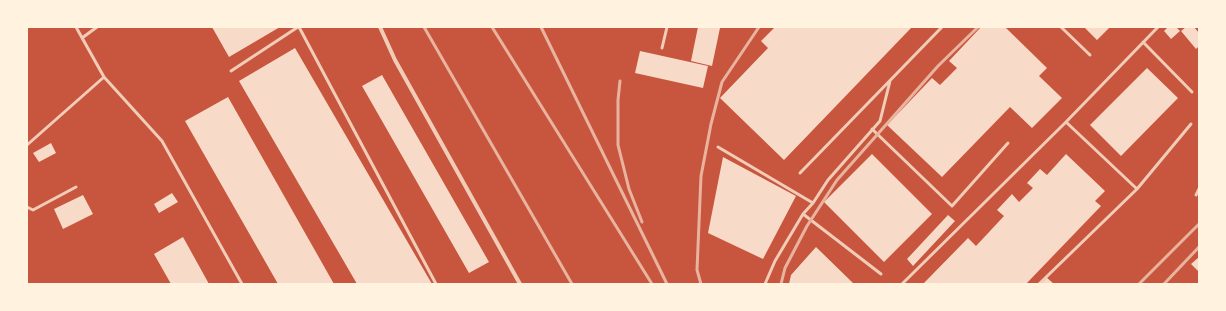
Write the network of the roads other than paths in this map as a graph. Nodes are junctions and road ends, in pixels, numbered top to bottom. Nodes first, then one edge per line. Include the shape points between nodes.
1 (76, 27) edge
2 (97, 27) edge
3 (298, 27) edge
4 (380, 27) edge
5 (667, 27) edge
6 (942, 27) edge
7 (1062, 27) edge
8 (1158, 27) edge
9 (82, 38) junction
10 (1143, 42) junction
11 (662, 48) dead end
12 (1090, 55) dead end
13 (231, 71) dead end
14 (104, 77) junction
15 (890, 81) junction
16 (1192, 92) dead end
17 (1066, 122) junction
18 (1191, 124) dead end
19 (872, 129) junction
20 (1008, 143) dead end
21 (27, 145) edge
22 (718, 147) dead end
23 (800, 173) dead end
24 (76, 187) dead end
25 (1137, 189) junction
26 (1199, 189) edge
27 (1196, 194) dead end
28 (813, 203) junction
29 (27, 207) edge
30 (803, 214) junction
31 (882, 274) dead end
32 (242, 284) edge
33 (436, 284) edge
34 (520, 284) edge
35 (765, 284) edge
36 (902, 284) edge
37 (1039, 284) edge

1 - 9 lane
2 - 9 lane
3 - 13 lane
3 - 33 lane
4 - 34 street via 395,60
5 - 11 lane
6 - 15 lane
7 - 12 lane
8 - 10 lane
9 - 14 lane
10 - 16 lane
10 - 17 lane
14 - 21 lane
14 - 32 lane via 162,141
15 - 19 lane via 880,120
15 - 23 lane
17 - 25 lane
17 - 36 lane
18 - 25 lane
19 - 20 lane via 952,206
19 - 28 lane via 828,180
22 - 28 lane
24 - 29 lane via 33,210
25 - 37 lane
26 - 27 lane
28 - 30 lane
30 - 31 lane
30 - 35 lane

